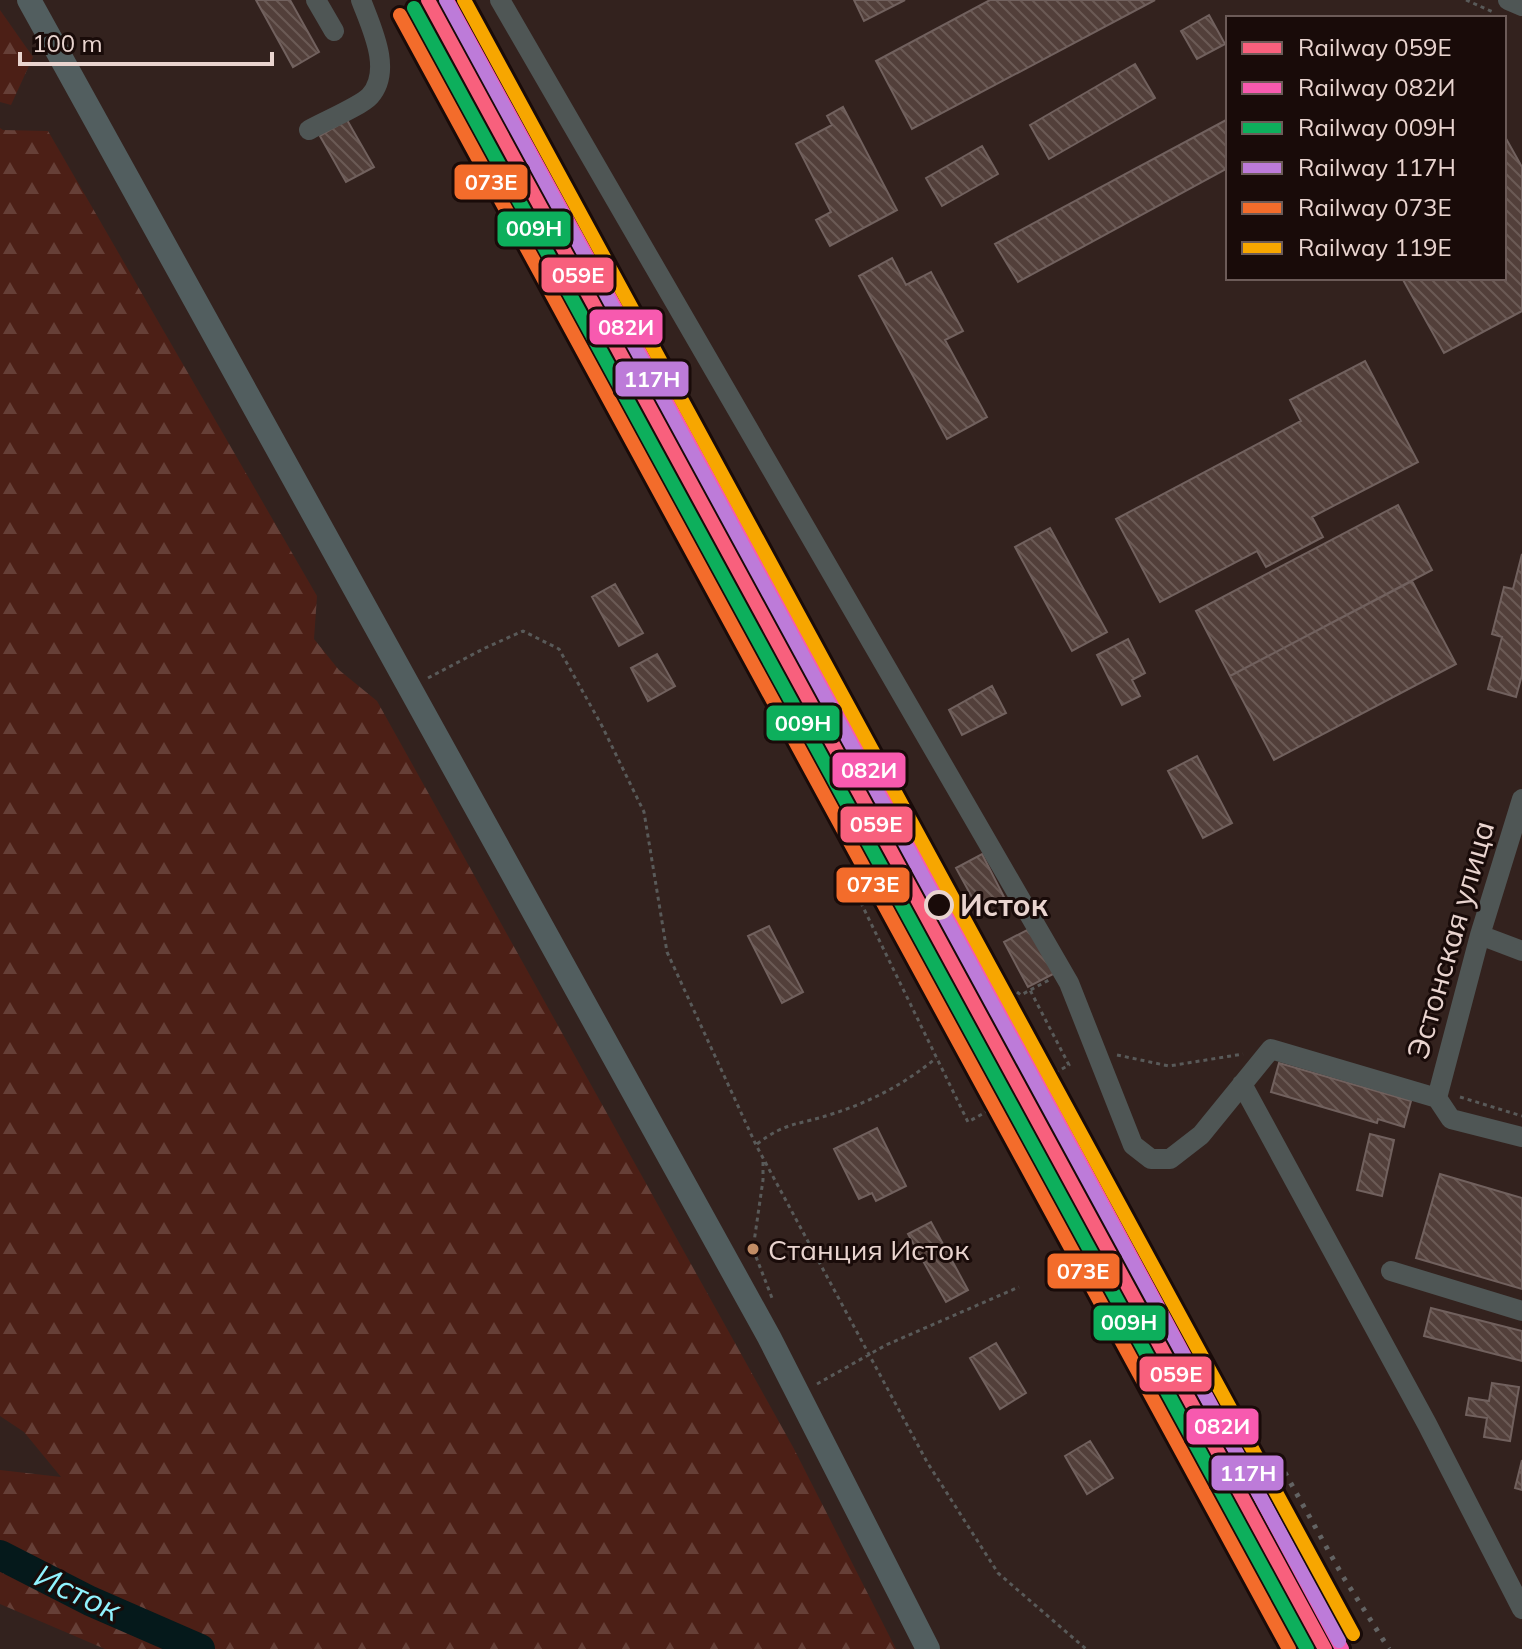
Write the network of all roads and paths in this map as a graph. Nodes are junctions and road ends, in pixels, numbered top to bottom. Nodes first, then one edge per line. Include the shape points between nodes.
1 (29, 0) edge
2 (316, 0) edge
3 (361, 0) edge
4 (500, 0) edge
5 (1508, 0) edge
6 (1522, 6) edge
7 (334, 31) dead end
8 (309, 130) dead end
9 (410, 687) junction
10 (1522, 799) edge
11 (857, 887) dead end
12 (1480, 935) junction
13 (1522, 951) edge
14 (1062, 972) junction
15 (1030, 990) junction
16 (1017, 992) dead end
17 (1000, 1031) dead end
18 (1271, 1049) junction
19 (1095, 1050) junction
20 (936, 1060) junction
21 (1242, 1084) junction
22 (1029, 1087) junction
23 (1438, 1093) junction
24 (1522, 1116) edge
25 (1522, 1137) edge
26 (1060, 1143) dead end
27 (756, 1145) junction
28 (763, 1158) junction
29 (1391, 1271) dead end
30 (1019, 1287) dead end
31 (775, 1304) dead end
32 (1522, 1311) edge
33 (868, 1354) junction
34 (800, 1395) junction
35 (1522, 1609) edge
36 (928, 1649) edge
37 (1086, 1649) edge

1 - 9 main road
2 - 7 street
3 - 8 street via 380,57 380,77 370,97
4 - 14 street
5 - 6 street
9 - 27 path via 523,631 559,649 644,812 667,952
9 - 34 main road
10 - 12 street, Эстонская улица
11 - 20 path
12 - 13 street
12 - 23 street, Эстонская улица
14 - 15 path
14 - 19 street
15 - 16 path
15 - 22 path via 1069,1065
17 - 22 path
18 - 19 path via 1169,1066
18 - 21 street
18 - 23 street
19 - 21 street via 1133,1145 1151,1159 1170,1159 1201,1135
20 - 22 path via 968,1122
20 - 27 path via 872,1099 790,1124
21 - 35 street
22 - 26 path
23 - 24 path
23 - 25 street via 1451,1119
27 - 28 path
28 - 31 path via 753,1249
28 - 33 path
29 - 32 street
30 - 33 path
33 - 34 path
33 - 37 path via 927,1462 998,1573
34 - 36 main road

